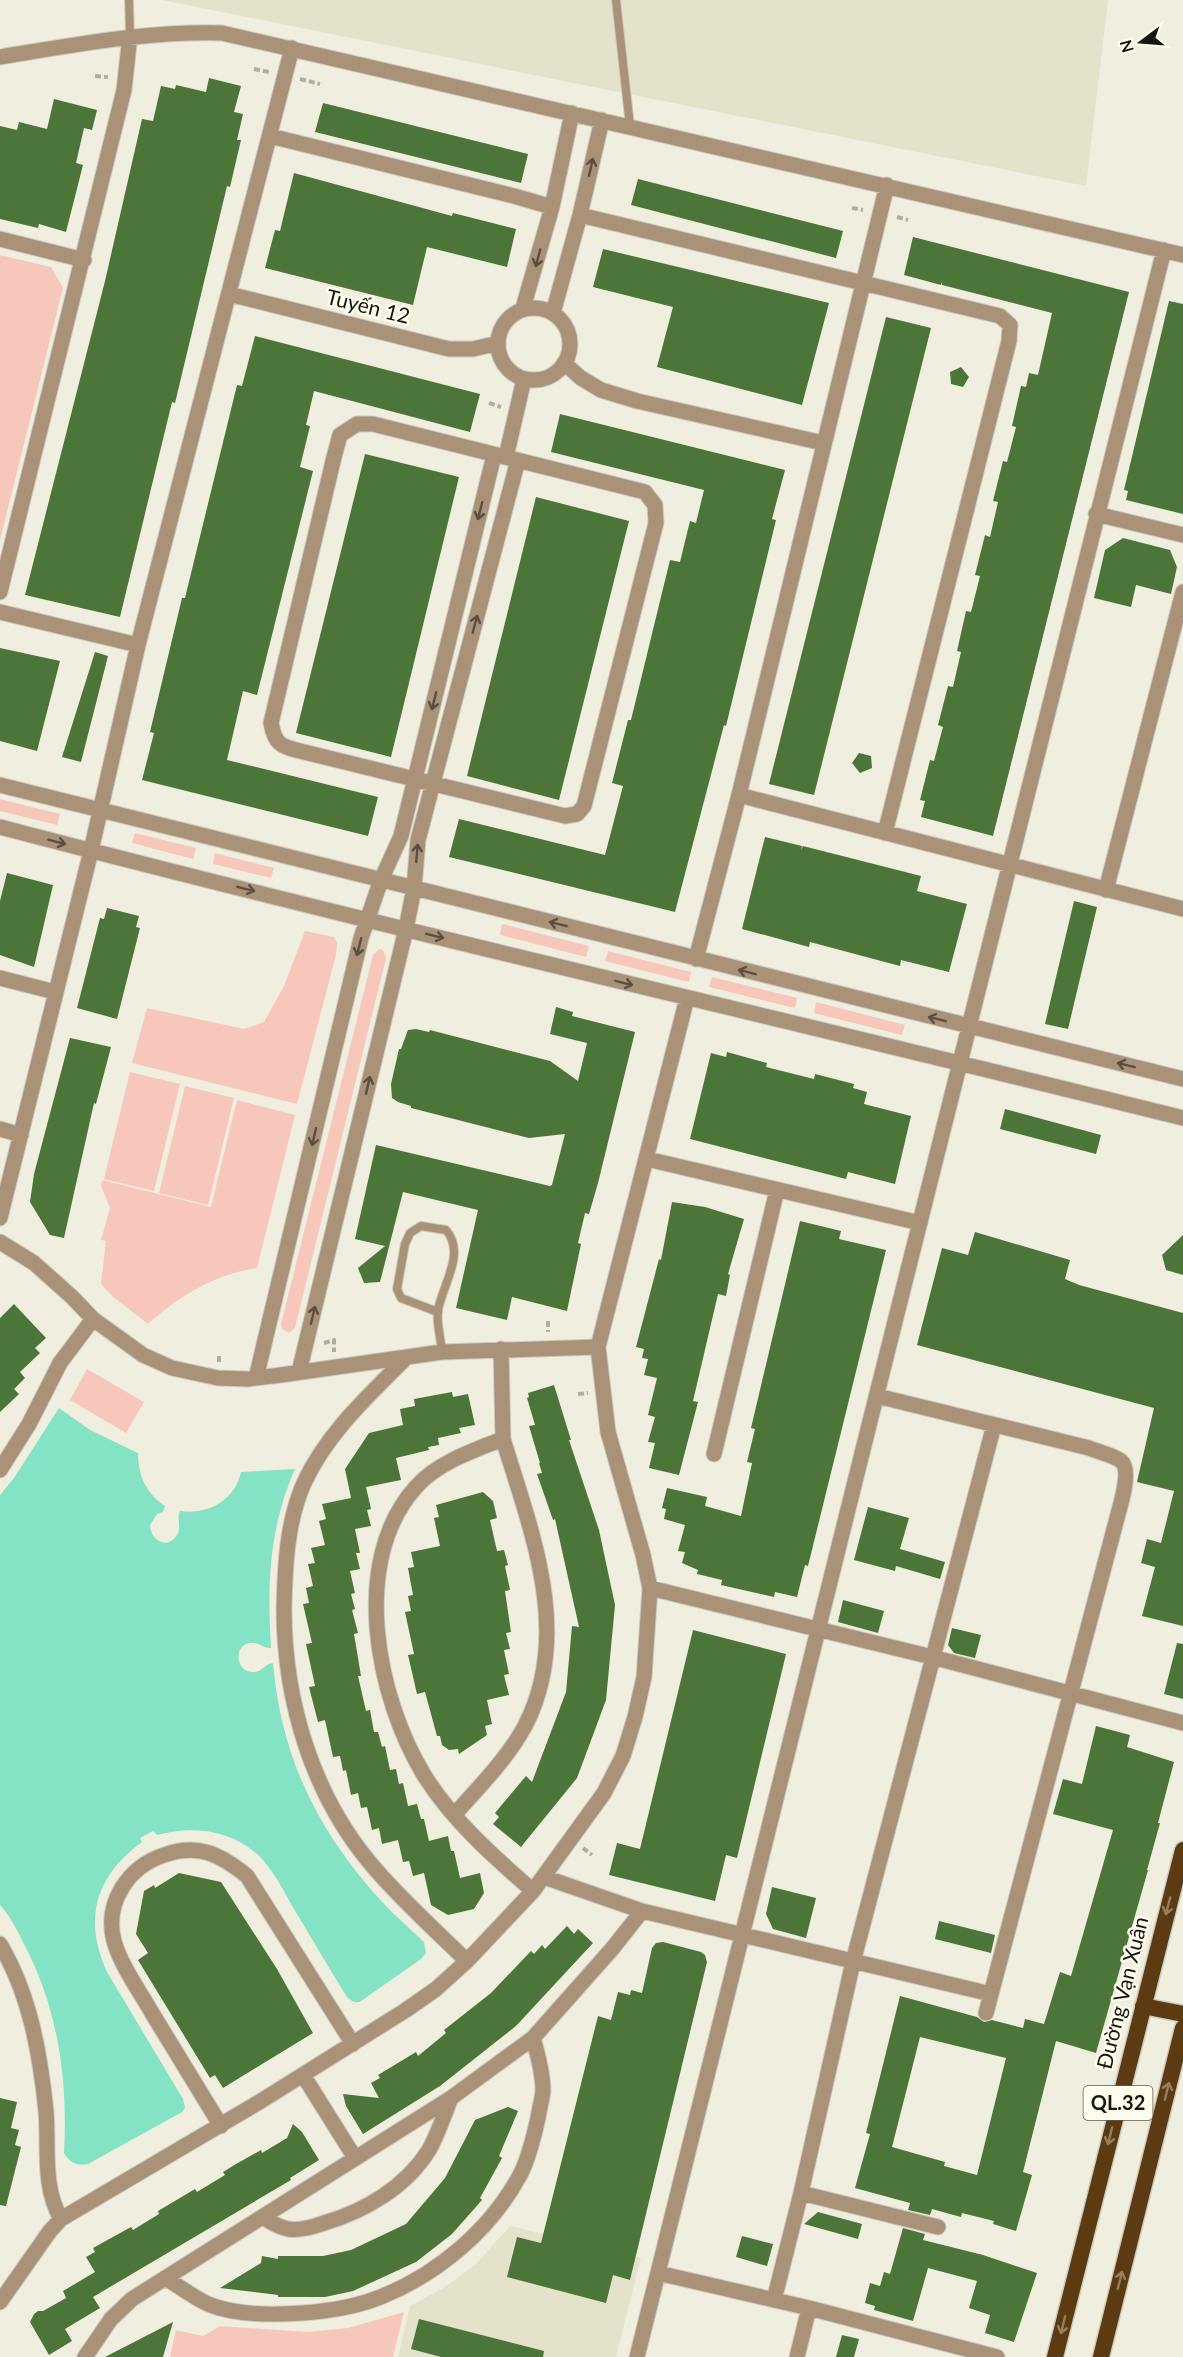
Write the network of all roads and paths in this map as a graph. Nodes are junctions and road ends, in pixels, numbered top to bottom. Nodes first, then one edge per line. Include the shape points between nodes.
1 (129, 0) edge
2 (616, 0) edge
3 (130, 36) junction
4 (292, 48) junction
5 (0, 57) edge
6 (572, 113) junction
7 (602, 120) junction
8 (630, 126) junction
9 (270, 136) junction
10 (887, 185) junction
11 (552, 207) junction
12 (580, 214) junction
13 (0, 239) edge
14 (1164, 250) junction
15 (1183, 255) edge
16 (84, 260) junction
17 (864, 283) junction
18 (229, 294) junction
19 (523, 309) junction
20 (553, 313) junction
21 (498, 344) junction
22 (564, 363) junction
23 (524, 379) junction
24 (823, 443) junction
25 (506, 457) junction
26 (1096, 514) junction
27 (1183, 535) edge
28 (0, 592) edge
29 (1183, 592) edge
30 (0, 612) edge
31 (138, 645) junction
32 (414, 779) junction
33 (433, 784) junction
34 (0, 785) edge
35 (739, 795) junction
36 (99, 808) junction
37 (0, 827) edge
38 (885, 833) junction
39 (90, 851) junction
40 (1007, 865) junction
41 (381, 880) junction
42 (414, 888) junction
43 (1106, 890) junction
44 (1183, 909) edge
45 (367, 920) junction
46 (406, 929) junction
47 (696, 959) junction
48 (0, 978) edge
49 (55, 992) junction
50 (687, 998) junction
51 (968, 1027) junction
52 (960, 1062) junction
53 (1183, 1079) edge
54 (1183, 1118) edge
55 (0, 1129) edge
56 (21, 1135) junction
57 (647, 1160) junction
58 (777, 1190) junction
59 (0, 1218) edge
60 (920, 1223) junction
61 (0, 1242) edge
62 (438, 1312) junction
63 (93, 1319) junction
64 (598, 1347) junction
65 (501, 1349) junction
66 (442, 1352) junction
67 (407, 1357) junction
68 (299, 1372) junction
69 (256, 1378) junction
70 (877, 1396) junction
71 (994, 1425) junction
72 (503, 1439) junction
73 (714, 1454) dead end
74 (0, 1470) edge
75 (650, 1588) junction
76 (819, 1629) junction
77 (932, 1657) junction
78 (1070, 1693) junction
79 (1183, 1723) edge
80 (454, 1815) junction
81 (1183, 1850) edge
82 (544, 1877) junction
83 (533, 1891) junction
84 (642, 1911) junction
85 (742, 1935) junction
86 (0, 1944) edge
87 (467, 1960) junction
88 (853, 1962) junction
89 (991, 1994) junction
90 (1143, 2006) junction
91 (986, 2013) dead end
92 (1183, 2014) edge
93 (1183, 2028) edge
94 (533, 2038) junction
95 (353, 2044) junction
96 (303, 2075) junction
97 (451, 2098) junction
98 (221, 2126) junction
99 (355, 2158) junction
100 (801, 2193) junction
101 (263, 2217) junction
102 (62, 2219) junction
103 (938, 2227) dead end
104 (658, 2273) junction
105 (165, 2278) junction
106 (774, 2300) junction
107 (0, 2302) edge
108 (809, 2308) junction
109 (85, 2357) edge
110 (637, 2357) edge
111 (797, 2357) edge
112 (997, 2357) edge
113 (1055, 2357) edge
114 (1101, 2357) edge

1 - 3 lane
2 - 8 lane
3 - 4 street via 222,33
3 - 5 street
3 - 16 street via 124,90
4 - 6 street
4 - 9 street
6 - 7 street
6 - 11 street
7 - 8 street
12 -> 7 street
8 - 10 street
9 - 11 street
9 - 18 street
10 - 14 street
10 - 17 street
11 -> 19 street
12 - 17 street
12 - 20 street
13 - 16 street
14 - 15 street
14 - 26 street
16 - 28 street
17 - 24 street
17 - 38 street via 1000,316 1010,325
18 - 21 street, Tuyến 12 via 449,349
18 - 31 street
19 - 20 street via 543,308
19 - 21 street via 506,320
20 - 22 street via 570,339
21 - 23 street via 506,368
22 - 23 street via 554,375 544,379
22 - 24 street via 581,378 610,393
23 - 25 street
24 - 35 street
25 -> 32 street
25 - 32 street via 373,424 357,424 340,435 271,723 274,738 284,747
33 -> 25 street
25 - 33 street via 645,492 655,505 656,523 585,806 577,814 565,816
26 - 27 street
26 - 40 street
29 - 43 street
30 - 31 street
31 - 36 street
32 - 33 street
32 - 41 street via 401,836
42 -> 33 street via 418,840
34 - 36 street
35 - 38 street
35 - 47 street
36 - 39 street
36 - 41 street
37 -> 39 street
38 - 40 street
39 -> 45 street
39 - 49 street
40 - 43 street
40 - 51 street
41 - 42 street
41 - 45 street
42 - 46 street
47 -> 42 street
43 - 44 street
45 - 46 street
45 -> 69 street
46 -> 50 street
68 -> 46 street
51 -> 47 street
48 - 49 street
49 - 56 street
50 - 52 street
50 - 57 street
51 - 52 street
53 -> 51 street
52 - 54 street
52 - 60 street
55 - 56 street
56 - 59 street
57 - 58 street
57 - 64 street
58 - 60 street
58 - 73 street
60 - 70 street
61 - 63 street via 34,1263
62 - 62 lane via 455,1256 453,1239 446,1230 421,1226 410,1233 405,1244 397,1289 401,1298
62 - 66 lane
63 - 69 street via 143,1355 172,1368 218,1378
63 - 74 street via 60,1363
64 - 65 street
64 - 75 street via 608,1432
65 - 66 street
65 - 72 street
66 - 67 street
67 - 68 street
67 - 87 street via 336,1433 304,1484 291,1519 288,1546 284,1595 287,1666 302,1736 331,1804 376,1870
68 - 69 street
70 - 71 street
70 - 76 street
71 - 77 street
71 - 78 street via 1089,1448 1121,1461 1125,1467 1117,1518
72 - 80 street via 540,1565 547,1606 546,1648 538,1693 525,1725 504,1758
72 - 80 street via 441,1467 417,1485 389,1527 379,1562 379,1645 397,1720 425,1777
75 - 76 street
75 - 82 street via 644,1677 623,1756 604,1793
76 - 77 street
76 - 85 street
77 - 78 street
77 - 88 street
78 - 79 street
78 - 89 street
80 - 83 street
81 -> 90 highway, Đường Vạn Xuân / QL.32
82 - 83 street
82 - 84 street
83 - 87 street
84 - 85 street
84 - 94 street
85 - 88 street
85 - 104 street
86 - 102 street via 21,1988 32,2024 46,2114 49,2189
87 - 95 street via 436,1989
88 - 89 street
88 - 100 street
89 - 91 street
90 - 92 highway
90 -> 113 highway, Đường Vạn Xuân / QL.32
114 -> 93 highway, QL.32
94 - 97 street
94 - 105 street via 543,2092 535,2133 520,2174 500,2205 447,2259 413,2281 351,2307 287,2314 247,2313 209,2304
95 - 96 street
95 - 98 street via 247,1876 226,1859 191,1850 174,1851 141,1867 126,1881 115,1900 114,1941 128,1972
96 - 98 street
96 - 99 street
97 - 99 street
97 - 101 street via 425,2155 377,2201 348,2216 309,2228 288,2229
98 - 102 street
99 - 101 street
100 - 103 street
100 - 106 street
101 - 105 street
102 - 107 street
104 - 106 street
104 - 110 street
105 - 109 street via 132,2299 111,2319
106 - 108 street
108 - 111 street
108 - 112 street

